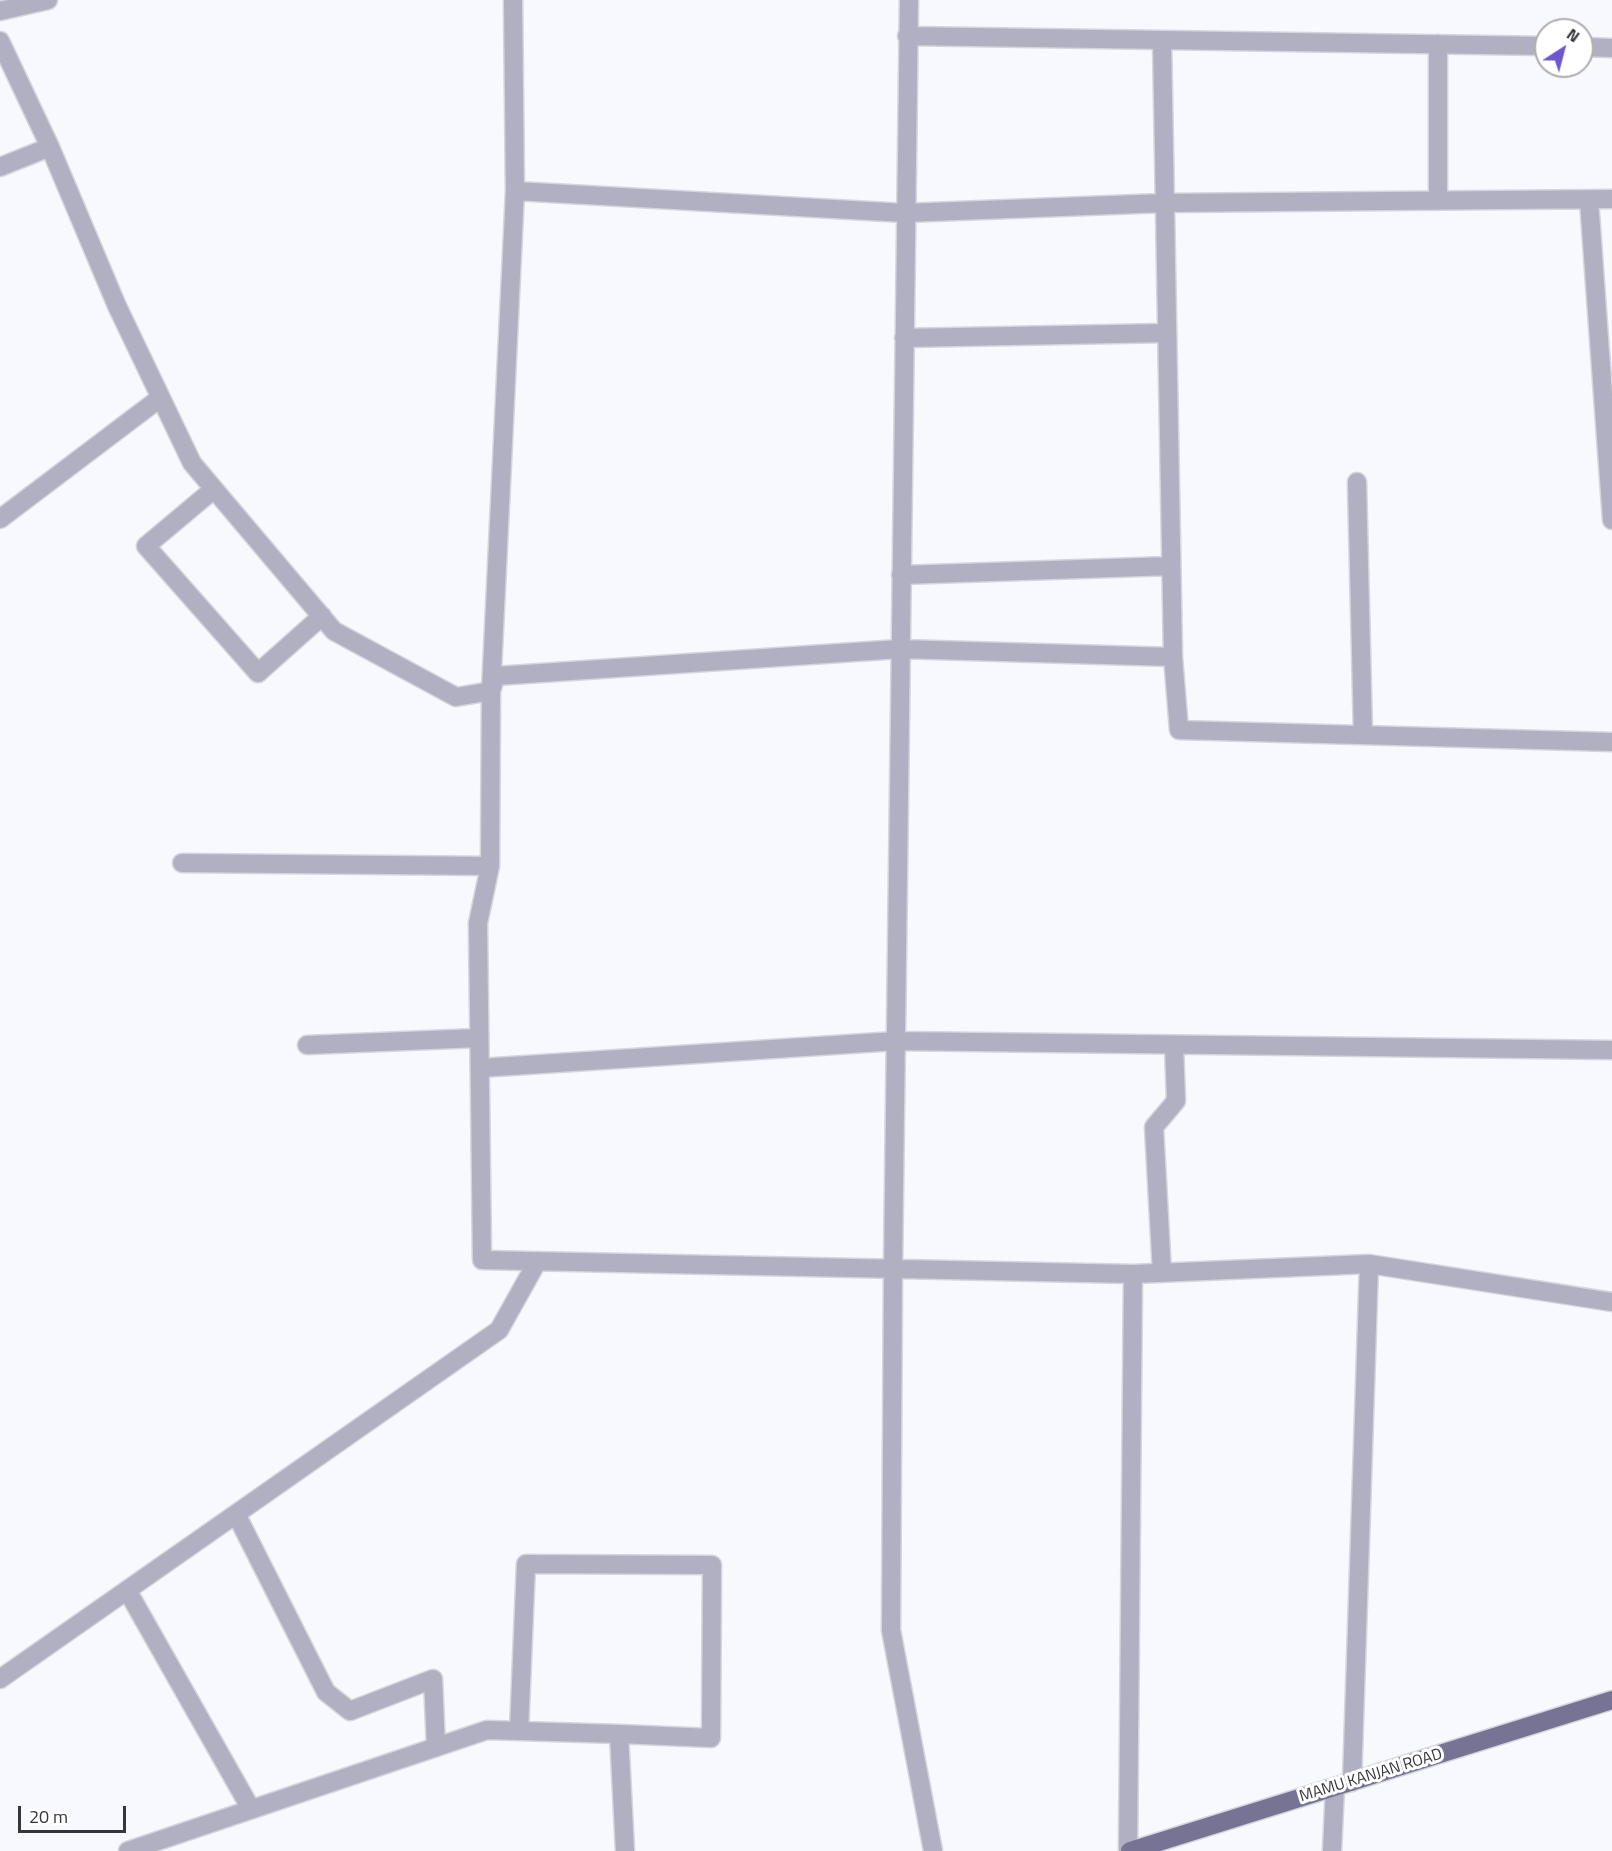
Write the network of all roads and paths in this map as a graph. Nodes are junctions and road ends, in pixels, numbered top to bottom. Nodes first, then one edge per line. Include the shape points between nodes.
1 (48, 0) edge
2 (513, 0) edge
3 (909, 0) edge
4 (0, 11) edge
5 (907, 36) junction
6 (1162, 40) junction
7 (0, 41) edge
8 (1438, 44) junction
9 (1534, 46) edge
10 (1594, 47) edge
11 (1612, 48) edge
12 (50, 147) junction
13 (0, 167) edge
14 (515, 191) junction
15 (1612, 199) edge
16 (1589, 200) junction
17 (1438, 201) junction
18 (1164, 204) junction
19 (905, 213) junction
20 (1167, 333) junction
21 (904, 338) junction
22 (160, 398) junction
23 (1610, 465) edge
24 (1357, 482) dead end
25 (214, 489) junction
26 (0, 519) edge
27 (1612, 520) edge
28 (1171, 566) junction
29 (901, 575) junction
30 (322, 616) junction
31 (900, 649) junction
32 (1173, 657) junction
33 (491, 691) junction
34 (1363, 735) junction
35 (1612, 742) edge
36 (182, 863) dead end
37 (490, 866) junction
38 (479, 1038) junction
39 (896, 1041) junction
40 (307, 1045) dead end
41 (1174, 1045) junction
42 (1612, 1050) edge
43 (480, 1068) junction
44 (537, 1262) junction
45 (1369, 1264) junction
46 (893, 1268) junction
47 (1162, 1273) junction
48 (1133, 1274) junction
49 (1612, 1302) edge
50 (236, 1514) junction
51 (127, 1590) junction
52 (0, 1679) edge
53 (1612, 1700) edge
54 (519, 1731) junction
55 (620, 1734) junction
56 (436, 1747) junction
57 (1344, 1784) junction
58 (250, 1809) junction
59 (128, 1851) edge
60 (625, 1851) edge
61 (933, 1851) edge
62 (1129, 1851) edge
63 (1332, 1851) edge

1 - 4 street
2 - 14 street
3 - 5 street
5 - 6 street
5 - 19 street
6 - 8 street
6 - 18 street
7 - 12 street
8 - 9 street
8 - 17 street
10 - 11 street
12 - 13 street
12 - 22 street
14 - 19 street
14 - 33 street
15 - 16 street
16 - 17 street
16 - 23 street
17 - 18 street
18 - 19 street
18 - 20 street
19 - 21 street
20 - 21 street
20 - 28 street
21 - 29 street
22 - 25 street via 192,463
22 - 26 street
23 - 27 street
24 - 34 street
25 - 30 street
25 - 30 street via 146,546 258,673
28 - 29 street
28 - 32 street
29 - 31 street
30 - 33 street via 334,631 456,698
31 - 32 street
31 - 33 street via 496,676
31 - 39 street
32 - 34 street via 1179,730
33 - 37 street
34 - 35 street
36 - 37 street
37 - 38 street via 478,923
38 - 40 street
38 - 43 street
39 - 41 street
39 - 43 street
39 - 46 street
41 - 42 street
41 - 47 street via 1176,1101 1154,1127
43 - 44 street via 482,1260
44 - 46 street
44 - 50 street via 499,1330
45 - 47 street
45 - 49 street
45 - 57 street
46 - 48 street
46 - 61 street via 891,1630
47 - 48 street
48 - 62 street
50 - 51 street
50 - 56 street via 326,1692 350,1711 433,1679
51 - 52 street
51 - 58 street
53 - 57 main road, MAMU KANJAN ROAD
54 - 55 street
54 - 55 street via 526,1564 712,1564 711,1738
54 - 56 street via 487,1730
55 - 60 street
56 - 58 street
57 - 62 main road, MAMU KANJAN ROAD
57 - 63 street
58 - 59 street

